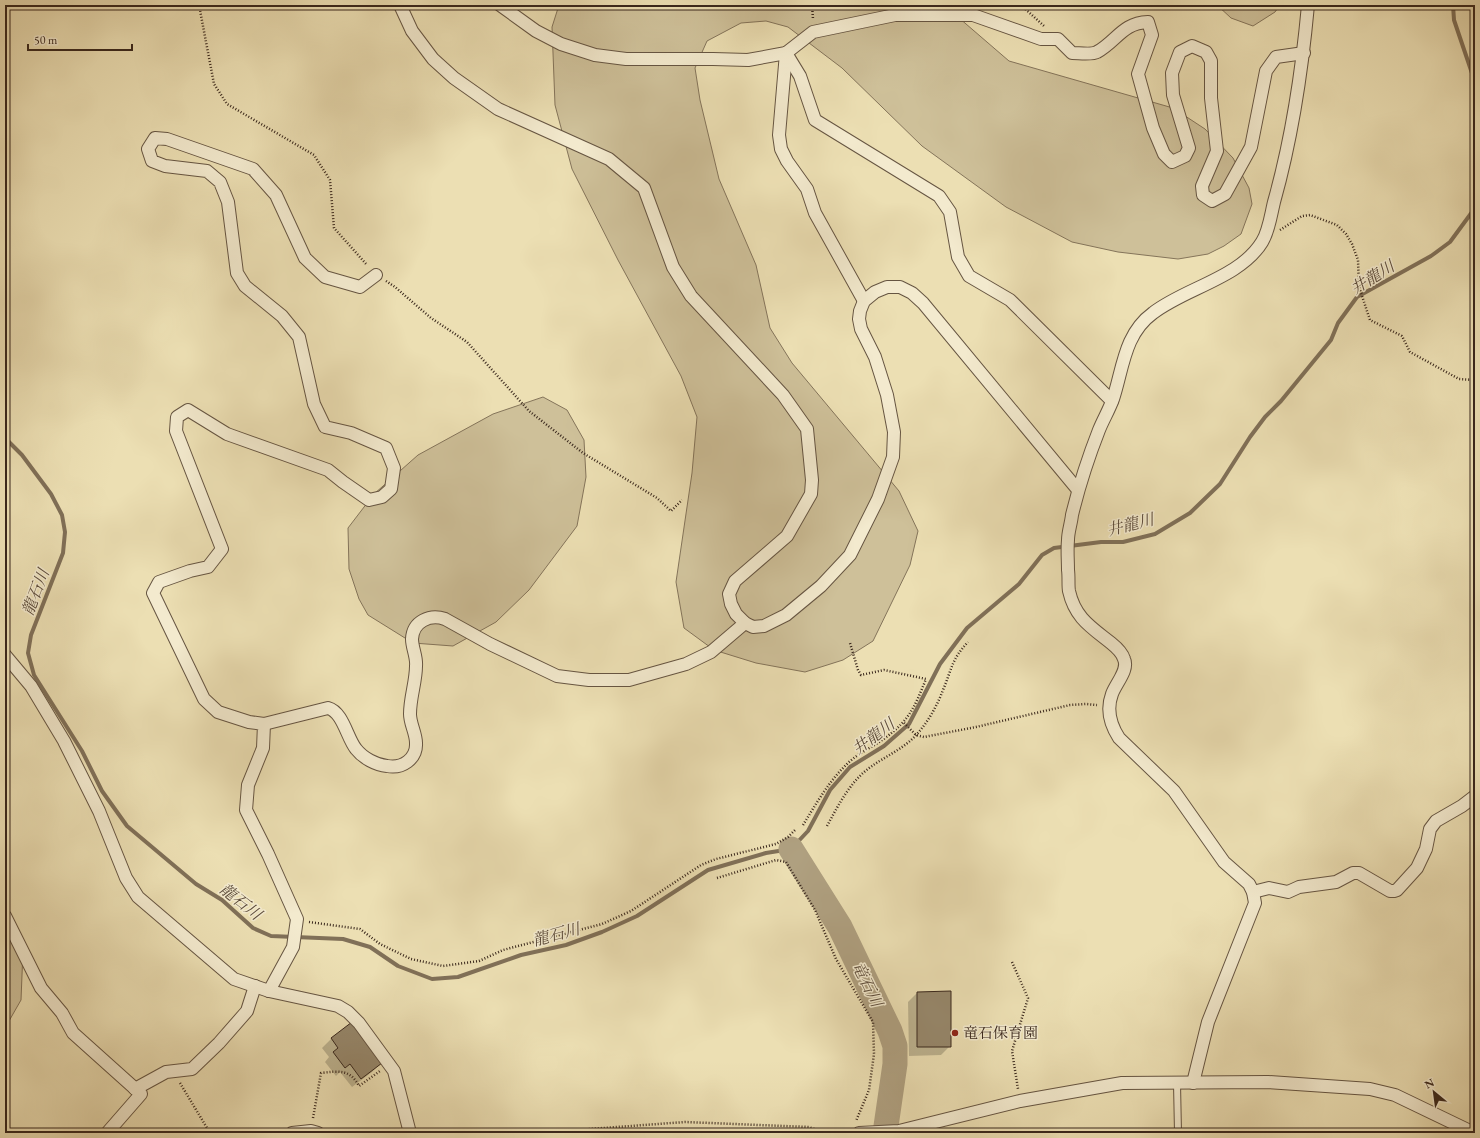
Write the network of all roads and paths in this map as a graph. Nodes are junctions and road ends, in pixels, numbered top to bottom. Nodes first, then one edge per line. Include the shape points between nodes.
1 (199, 5) edge
2 (400, 5) edge
3 (500, 5) edge
4 (1021, 5) edge
5 (1308, 5) edge
6 (1058, 39) junction
7 (786, 53) junction
8 (1304, 53) junction
9 (1263, 240) junction
10 (376, 275) junction
11 (864, 301) junction
12 (1475, 380) edge
13 (1112, 401) junction
14 (1078, 490) junction
15 (682, 500) dead end
16 (745, 623) junction
17 (968, 642) dead end
18 (850, 643) dead end
19 (5, 655) edge
20 (1109, 707) junction
21 (264, 724) junction
22 (905, 724) junction
23 (916, 735) junction
24 (1475, 796) edge
25 (803, 825) dead end
26 (827, 826) dead end
27 (795, 830) dead end
28 (717, 878) dead end
29 (1253, 892) junction
30 (5, 916) edge
31 (296, 924) junction
32 (1012, 962) dead end
33 (255, 986) junction
34 (268, 991) junction
35 (390, 1065) junction
36 (173, 1082) dead end
37 (1177, 1083) junction
38 (1193, 1083) junction
39 (135, 1089) junction
40 (1020, 1101) junction
41 (857, 1131) edge
42 (314, 1132) edge
43 (107, 1133) edge
44 (210, 1133) edge
45 (292, 1133) edge
46 (410, 1133) edge
47 (535, 1133) edge
48 (818, 1133) edge
49 (1178, 1133) edge
50 (1474, 1133) edge

1 - 10 path via 214,84 227,104 314,155 330,180 334,228
2 - 16 street via 412,31 433,58 454,78 498,109 609,159 644,188 673,267 691,296 783,395 807,428 811,494 787,536 735,581 729,594 736,614
3 - 7 street via 536,31 561,44 595,55 626,59 748,60
4 - 6 path
5 - 8 street
6 - 7 street via 1040,39 973,15 895,15 813,32
6 - 8 street via 1072,53 1096,53 1129,26 1148,22 1152,35 1138,74 1153,128 1164,154 1172,162 1185,156 1189,148 1173,96 1172,73 1180,52 1192,46 1206,52 1211,61 1211,98 1217,151 1202,186 1203,195 1212,201 1225,194 1251,147 1266,71 1276,57
7 - 11 street via 779,135 781,149 807,190 815,212
7 - 13 street via 800,76 815,120 939,196 950,212 958,257 969,276 1010,300
8 - 9 street via 1282,173
9 - 12 path via 1302,216 1310,215 1337,224 1352,244 1358,260 1359,287 1370,320 1402,336 1410,352 1459,379
9 - 13 street via 1252,256 1236,268 1168,303 1141,322 1125,352
10 - 15 path via 395,287 431,318 467,342 529,411 583,453 657,498 671,511
10 - 21 street via 360,287 325,277 305,258 276,195 253,169 167,139 155,138 148,149 152,161 165,166 207,171 220,182 228,202 237,273 245,286 282,316 299,336 314,404 326,427 350,433 386,448 394,468 391,489 382,497 369,500 328,470 226,434 188,410 177,417 176,431 222,549 208,567 159,582 153,593 204,699 218,712
11 - 14 street via 887,287 900,287 912,293
11 - 16 street via 860,315 861,329 875,357 887,395 894,432 894,458 878,499 850,555 821,586 786,615 764,626 753,627
13 - 14 street via 1098,432
14 - 20 street via 1068,538 1069,590 1080,618 1124,656 1124,670 1112,694
16 - 21 street via 711,652 686,664 629,680 589,680 557,676 445,619 430,617 417,625 413,632 416,664 410,717 416,744 414,754 406,763 387,766 369,760 356,750 338,714 332,709
17 - 23 path via 954,660 931,714
18 - 22 path via 861,675 884,670 926,679
19 - 33 street via 31,686 64,741 99,812 126,878 138,897 234,979
20 - 23 path via 1070,705 939,735
20 - 29 street via 1109,717 1119,738 1174,792 1224,862 1249,884
21 - 31 street via 263,748 248,785 246,810 268,854
22 - 23 path
22 - 25 path via 849,763 821,796
23 - 26 path via 856,780 841,800
24 - 29 street via 1436,821 1430,829 1426,849 1417,868 1397,890 1390,891 1359,873 1353,873 1336,882 1298,887 1288,892 1269,888
27 - 31 path via 776,844 701,865 631,911 602,924 503,950 479,961 443,966 411,959 380,944 360,929
28 - 41 path via 776,860 786,862 815,910 836,959 874,1022 874,1054 869,1090 859,1116
29 - 38 street via 1255,903 1208,1022
30 - 39 street via 41,988 62,1013 73,1033
31 - 34 street via 293,947
32 - 40 path via 1028,998 1012,1051
33 - 34 street
33 - 39 street via 246,1011 219,1043 192,1069 166,1072
34 - 35 street via 338,1006 348,1012
35 - 42 path via 359,1086 355,1078 348,1073 321,1073
35 - 46 street via 394,1071
36 - 44 path via 180,1082
37 - 38 street
37 - 40 street via 1122,1083
37 - 49 lane
38 - 50 street via 1268,1082 1370,1089 1395,1095
39 - 43 street via 141,1094
40 - 41 street via 899,1131
42 - 45 street
47 - 48 path via 685,1122 809,1127

